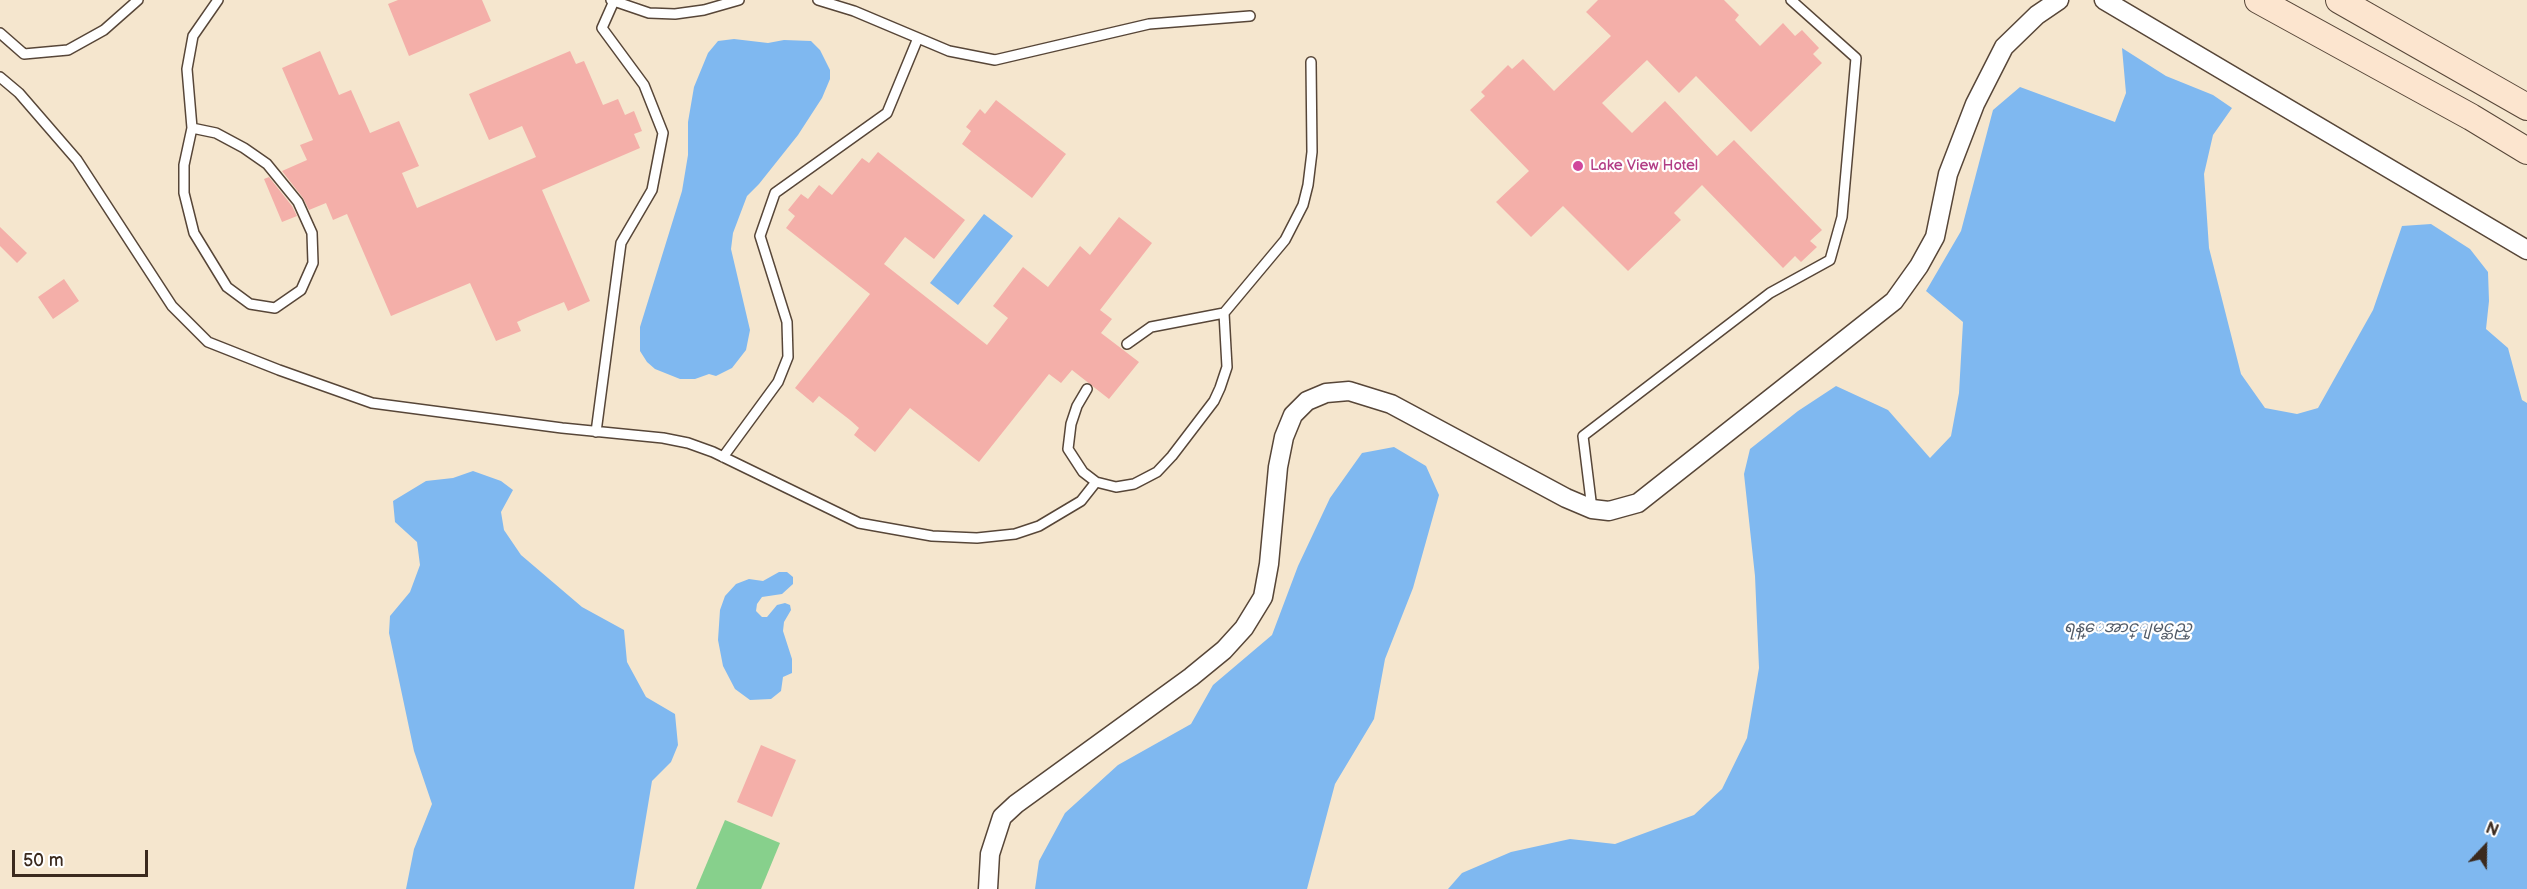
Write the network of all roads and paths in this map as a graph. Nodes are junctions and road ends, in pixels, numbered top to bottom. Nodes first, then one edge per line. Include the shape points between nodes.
1 (138, 0) edge
2 (218, 0) edge
3 (739, 0) edge
4 (818, 0) edge
5 (1791, 0) edge
6 (2059, 0) edge
7 (2104, 0) edge
8 (2259, 0) edge
9 (2339, 0) edge
10 (612, 1) edge
11 (1250, 16) dead end
12 (1, 37) edge
13 (918, 38) junction
14 (1311, 62) dead end
15 (0, 77) edge
16 (2527, 107) edge
17 (192, 128) junction
18 (2527, 151) edge
19 (2527, 250) edge
20 (1224, 313) junction
21 (1127, 344) dead end
22 (1087, 389) dead end
23 (596, 432) junction
24 (723, 457) junction
25 (1096, 482) junction
26 (1592, 509) junction
27 (988, 889) edge

1 - 12 lane via 104,30 69,50 24,54
2 - 17 lane via 193,36 187,69
3 - 10 lane via 675,14 649,13
4 - 13 lane
5 - 26 lane via 1856,58 1842,217 1830,260 1770,293 1583,436
6 - 26 street via 2004,47 1975,104 1948,174 1935,237 1893,301 1638,504 1609,511
7 - 19 street
8 - 18 main road
9 - 16 main road
10 - 23 lane via 602,28 644,85 663,133 652,190 621,243
11 - 13 lane via 1149,24 995,60 949,51
13 - 24 lane via 887,113 775,193 760,236 787,322 789,357 778,382
14 - 20 lane via 1312,152 1303,206 1285,240
15 - 23 lane via 19,93 77,160 172,306 208,342 372,403
17 - 17 lane via 184,165 184,194 194,233 227,287 250,304 275,308 301,290 313,263 312,233 298,202 267,164 216,133
20 - 21 lane via 1150,327
20 - 25 lane via 1227,367 1207,410 1156,472 1134,484 1116,487
22 - 25 lane via 1071,424 1068,449 1083,472
23 - 24 lane via 663,438
24 - 25 lane via 859,523 932,536 977,538 1015,534 1039,526 1081,501
26 - 27 street via 1390,404 1349,391 1326,393 1307,401 1293,415 1284,438 1263,597 1244,628 1191,677 1002,817 992,847

